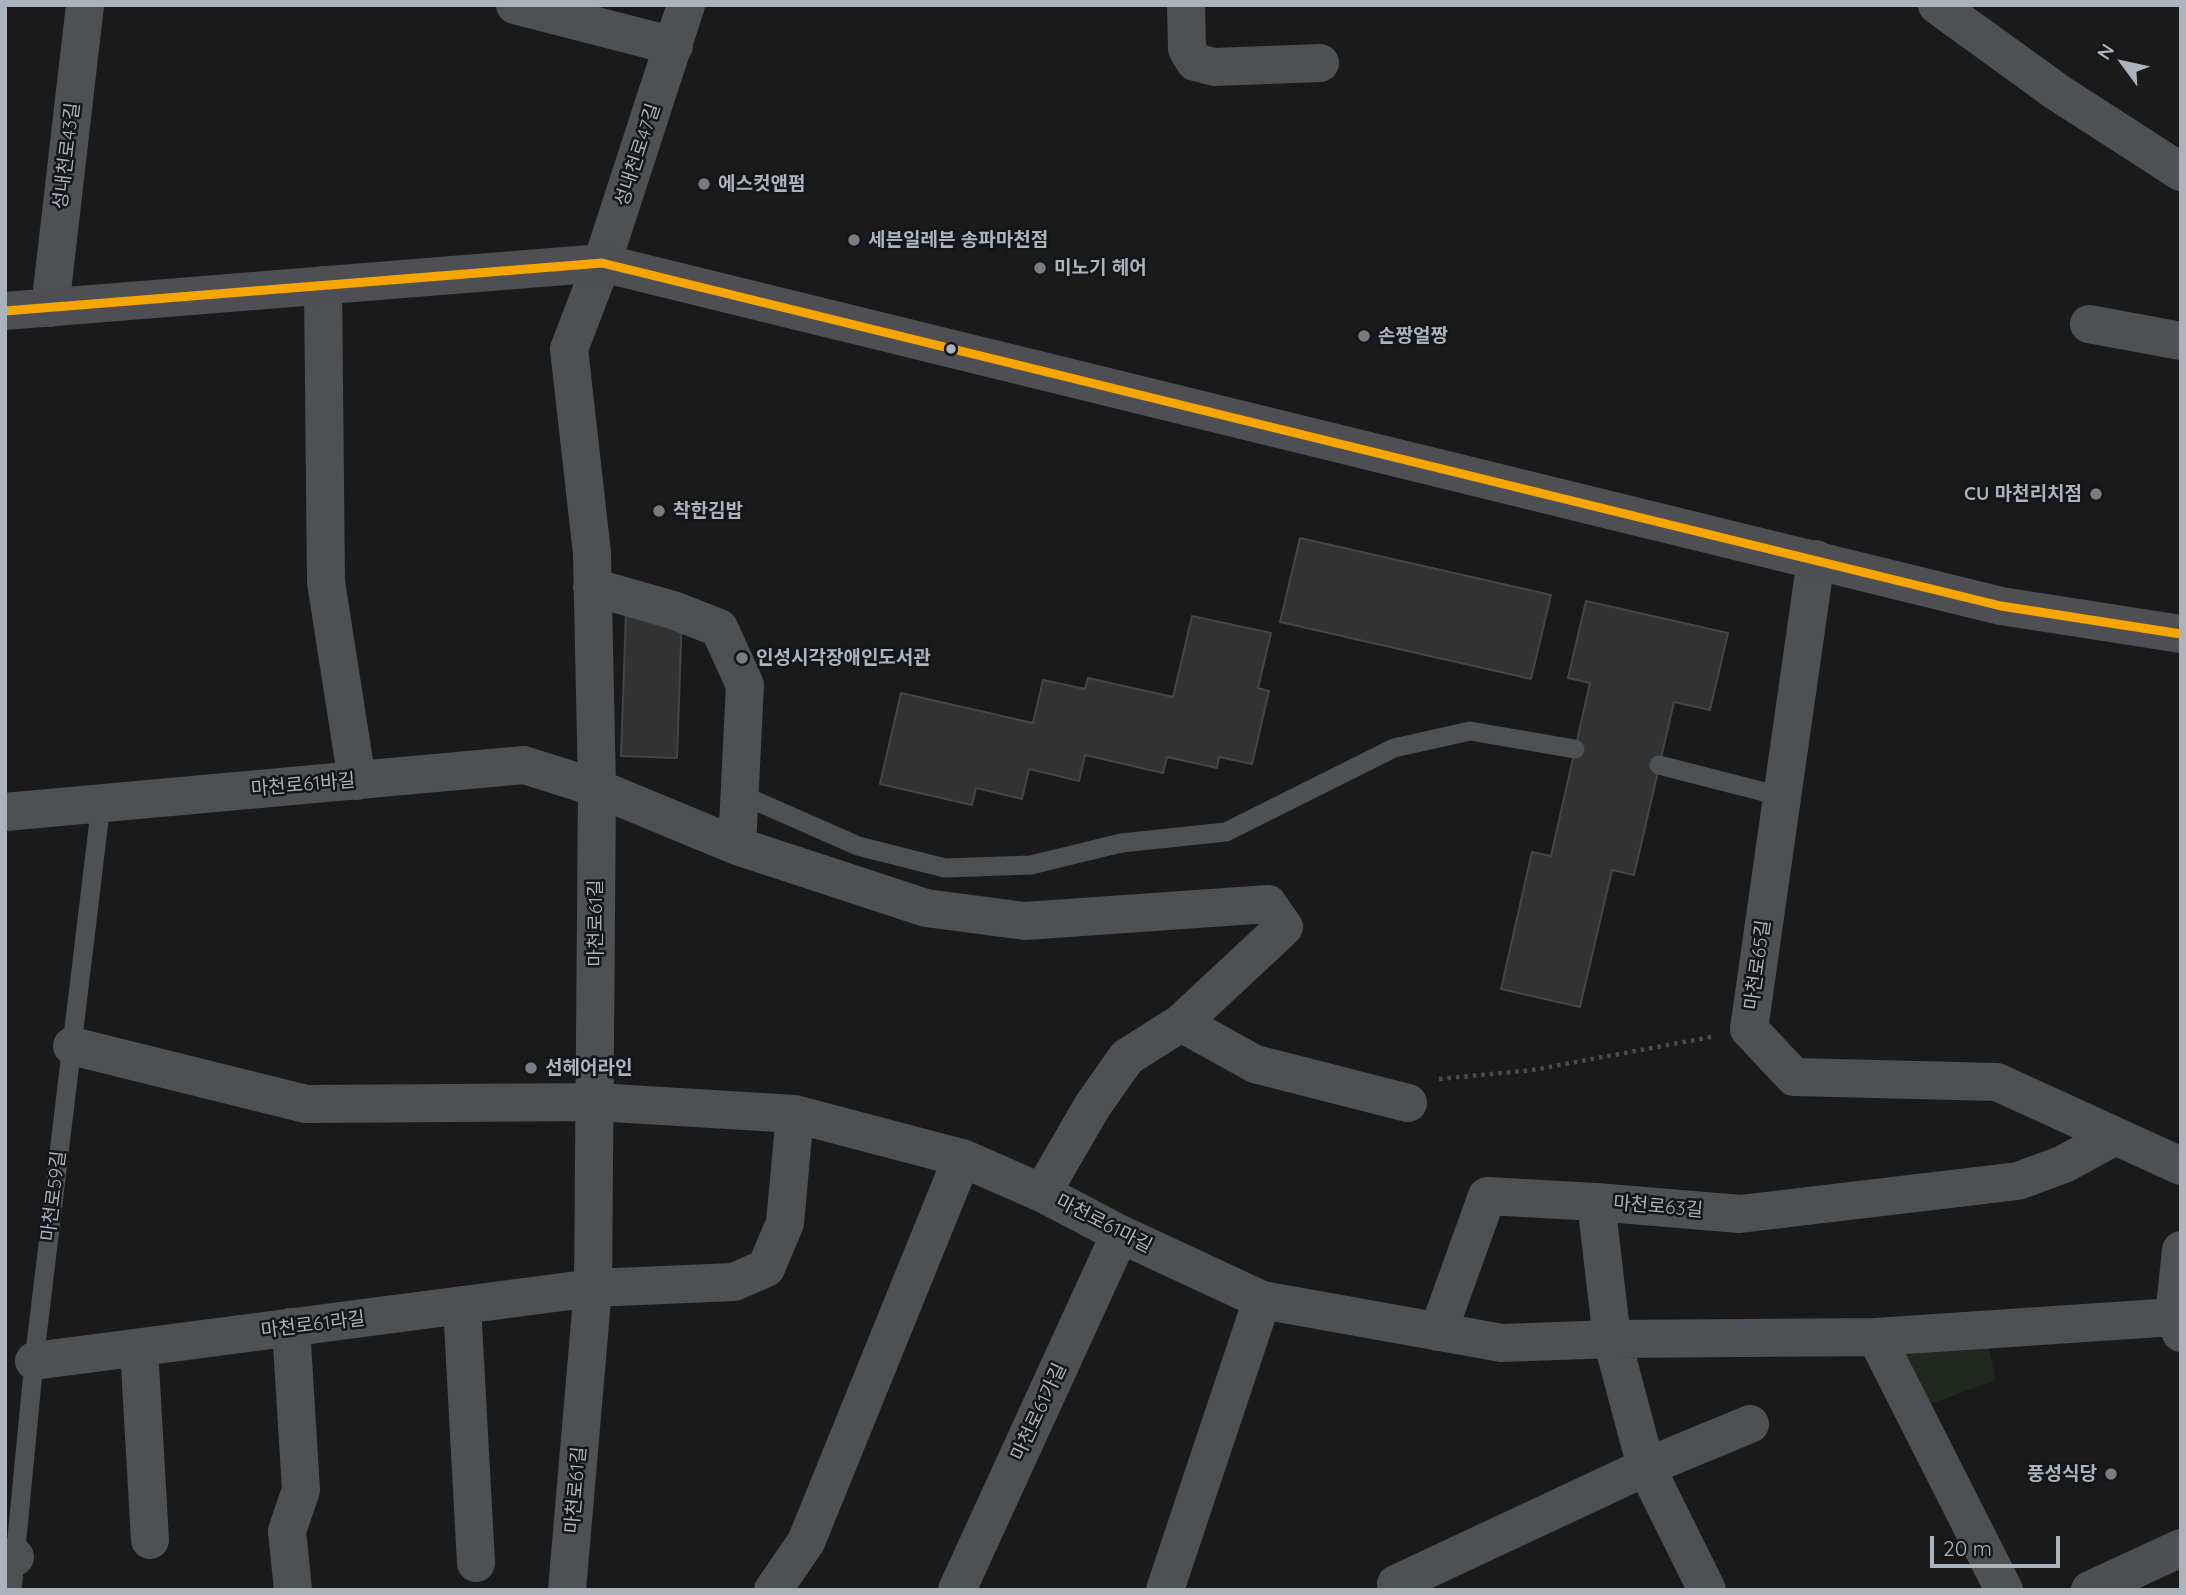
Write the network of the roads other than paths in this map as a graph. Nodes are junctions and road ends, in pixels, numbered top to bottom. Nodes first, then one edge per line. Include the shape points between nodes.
1 (85, 5) edge
2 (515, 5) edge
3 (686, 5) edge
4 (1186, 5) edge
5 (1937, 5) edge
6 (674, 46) junction
7 (1320, 63) dead end
8 (2181, 172) edge
9 (602, 263) junction
10 (323, 285) junction
11 (50, 308) junction
12 (5, 311) edge
13 (2089, 324) dead end
14 (2181, 341) edge
15 (1816, 559) junction
16 (592, 587) junction
17 (2181, 634) edge
18 (1575, 749) dead end
19 (1659, 765) dead end
20 (357, 780) junction
21 (597, 788) junction
22 (740, 794) junction
23 (1780, 796) junction
24 (101, 804) junction
25 (5, 812) edge
26 (737, 846) junction
27 (1181, 1023) junction
28 (72, 1046) junction
29 (1422, 1091) road end
30 (596, 1102) junction
31 (795, 1114) junction
32 (2115, 1136) junction
33 (962, 1158) junction
34 (2181, 1166) edge
35 (1042, 1193) junction
36 (1596, 1202) junction
37 (1120, 1234) junction
38 (2181, 1250) edge
39 (593, 1288) junction
40 (1262, 1300) junction
41 (462, 1305) junction
42 (2177, 1325) edge
43 (290, 1327) junction
44 (1438, 1332) junction
45 (1876, 1337) junction
46 (1612, 1339) junction
47 (139, 1348) junction
48 (34, 1361) junction
49 (1750, 1424) dead end
50 (1646, 1467) junction
51 (150, 1540) dead end
52 (2181, 1548) edge
53 (476, 1563) dead end
54 (11, 1568) edge
55 (293, 1590) edge
56 (567, 1590) edge
57 (773, 1590) edge
58 (957, 1590) edge
59 (1165, 1590) edge
60 (1398, 1590) edge
61 (1707, 1590) edge
62 (2004, 1590) edge
63 (2090, 1590) edge

1 - 11 street, 성내천로43길
2 - 6 street
3 - 6 street, 성내천로47길
4 - 7 street via 1187,49 1195,62 1214,67
5 - 8 street via 2057,92
6 - 9 street, 성내천로47길
9 - 10 street
9 - 15 street
9 - 16 street, 마천로61길 via 569,349
10 - 11 street
10 - 20 street via 326,582
11 - 12 street
13 - 14 street
15 - 17 street via 2001,606
15 - 23 street, 마천로65길
16 - 21 street, 마천로61길
16 - 22 street via 719,628 745,685
18 - 22 lane via 1470,731 1394,748 1226,832 1121,843 1031,865 945,868 858,846
19 - 23 lane
20 - 21 street, 마천로61바길 via 524,765
20 - 24 street, 마천로61바길
21 - 26 street, 마천로61바길
21 - 30 street, 마천로61길
22 - 26 street
23 - 32 street, 마천로65길 via 1749,1029 1794,1077 1997,1082
24 - 25 street, 마천로61바길
24 - 28 lane, 마천로59길
26 - 27 street, 마천로61바길 via 926,908 1025,921 1268,904 1284,927
27 - 29 street via 1255,1064
27 - 35 street via 1127,1057
28 - 30 street, 마천로61마길 via 306,1104
28 - 48 lane, 마천로59길
30 - 31 street, 마천로61마길
30 - 39 street, 마천로61길
31 - 33 street, 마천로61마길
31 - 39 street, 마천로61라길 via 785,1223 766,1268 734,1282
32 - 34 street, 마천로65길
32 - 36 street, 마천로63길 via 2064,1164 2018,1181 1740,1214
33 - 35 street, 마천로61마길
33 - 57 street via 806,1542
35 - 37 street, 마천로61마길
36 - 44 street via 1487,1196
36 - 46 street, 마천로63길
37 - 40 street, 마천로61마길
37 - 58 street, 마천로61가길
38 - 42 street
39 - 41 street, 마천로61라길
39 - 56 street, 마천로61길
40 - 44 street, 마천로61마길
40 - 59 street
41 - 43 street, 마천로61라길
41 - 53 street
42 - 45 street, 마천로61마길
43 - 47 street, 마천로61라길
43 - 55 street via 301,1490 287,1531
44 - 46 street, 마천로61마길 via 1502,1343
45 - 46 street, 마천로61마길
45 - 62 street
46 - 50 street, 마천로63길
47 - 48 street, 마천로61라길
47 - 51 street
48 - 54 lane, 마천로59길
49 - 50 street
50 - 60 street via 1396,1584
50 - 61 street, 마천로63길
52 - 63 street

